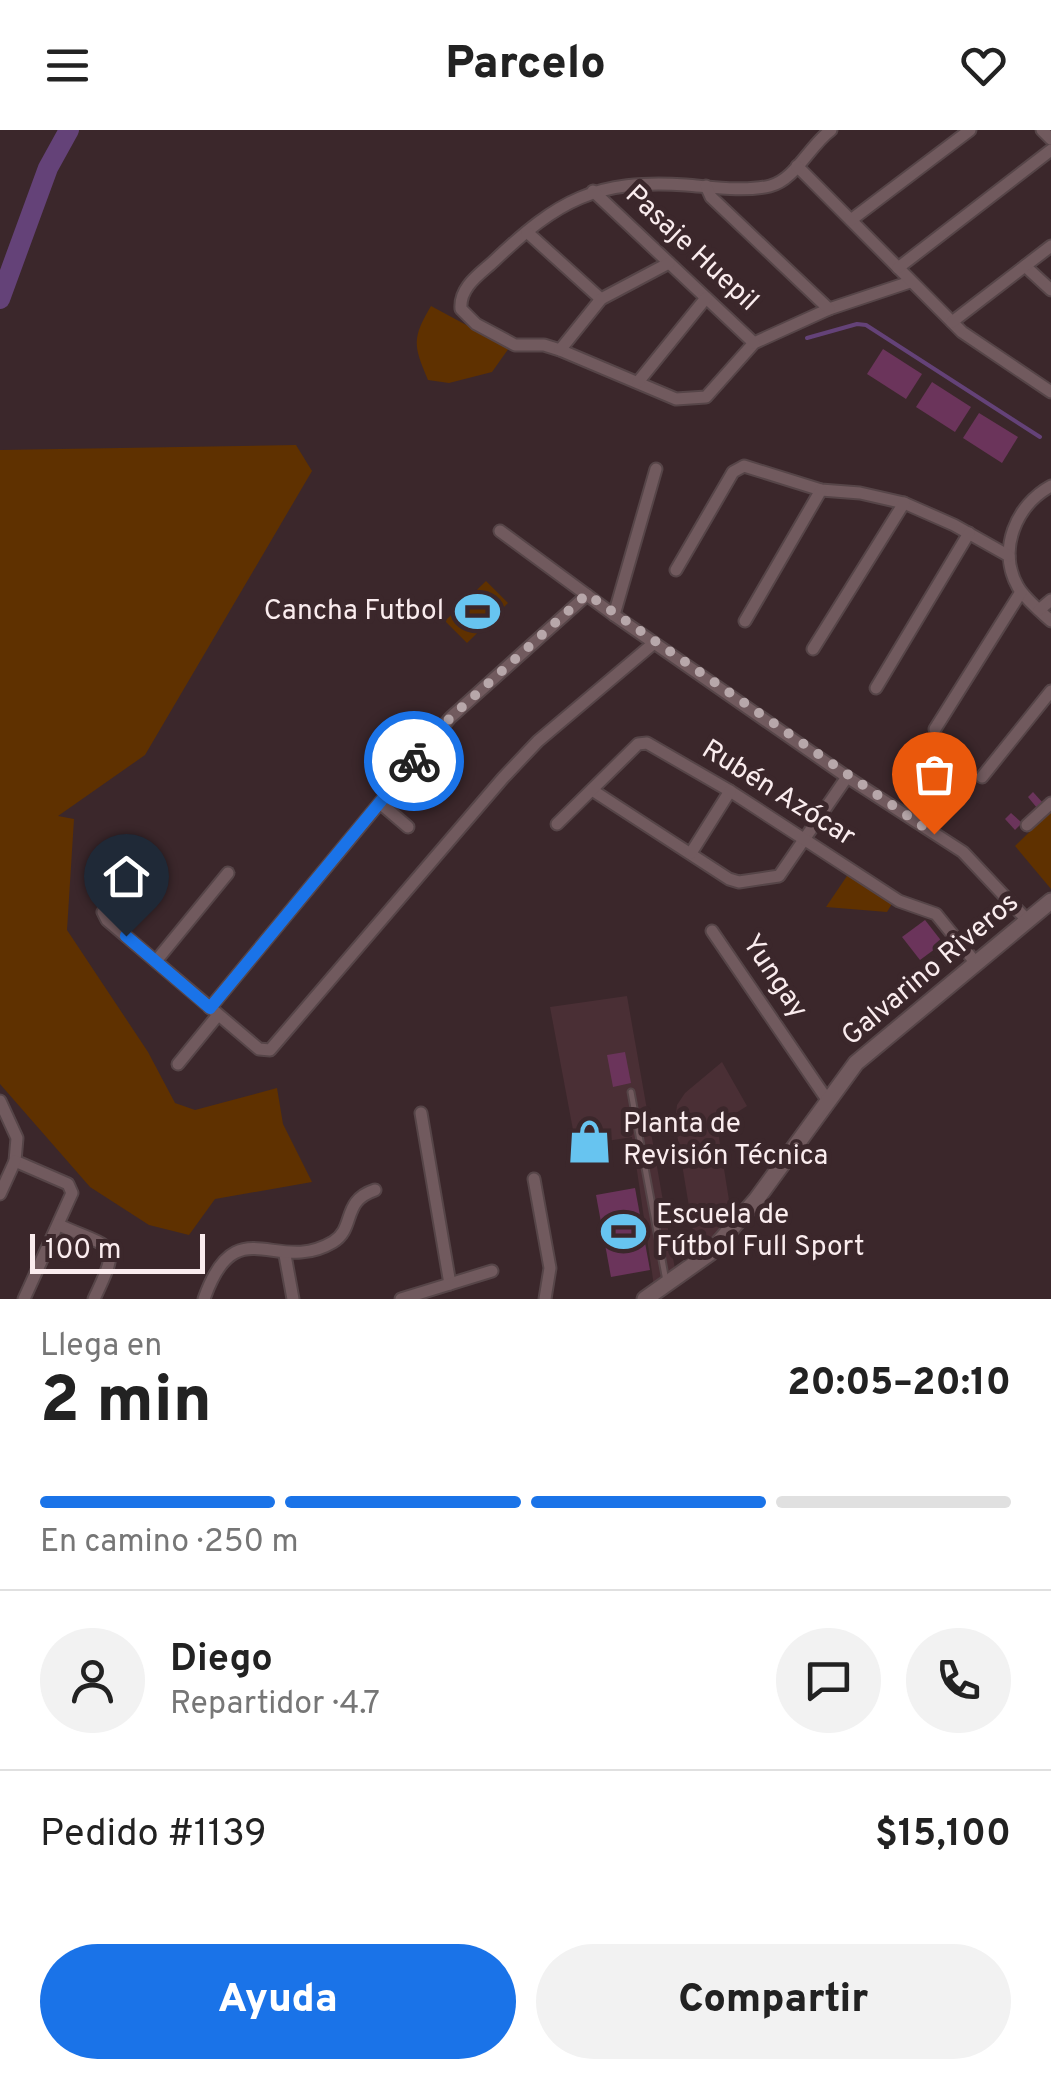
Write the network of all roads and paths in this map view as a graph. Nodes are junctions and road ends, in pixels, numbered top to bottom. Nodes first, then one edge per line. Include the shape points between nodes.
1 (831, 130) edge
2 (970, 130) edge
3 (1042, 130) edge
4 (1051, 138) edge
5 (1051, 150) edge
6 (797, 166) junction
7 (706, 186) junction
8 (593, 191) junction
9 (851, 220) junction
10 (527, 232) junction
11 (1051, 246) edge
12 (669, 263) junction
13 (1025, 266) junction
14 (898, 268) junction
15 (910, 282) junction
16 (1051, 290) edge
17 (706, 298) junction
18 (601, 300) junction
19 (829, 309) junction
20 (952, 322) junction
21 (754, 343) junction
22 (560, 350) junction
23 (638, 382) junction
24 (1051, 392) edge
25 (656, 469) dead end
26 (1051, 486) edge
27 (821, 490) junction
28 (904, 504) junction
29 (500, 530) dead end
30 (970, 533) junction
31 (1010, 556) junction
32 (676, 570) dead end
33 (1021, 592) junction
34 (587, 594) junction
35 (1051, 600) edge
36 (1039, 610) junction
37 (614, 615) junction
38 (744, 622) dead end
39 (1051, 622) edge
40 (654, 643) junction
41 (813, 649) dead end
42 (876, 688) dead end
43 (1051, 691) edge
44 (935, 729) dead end
45 (847, 777) junction
46 (982, 777) dead end
47 (592, 790) junction
48 (730, 791) junction
49 (1051, 802) edge
50 (380, 803) junction
51 (557, 824) dead end
52 (1027, 826) dead end
53 (408, 827) dead end
54 (806, 840) junction
55 (691, 853) junction
56 (136, 870) dead end
57 (228, 872) dead end
58 (1051, 902) edge
59 (1027, 920) junction
60 (712, 930) dead end
61 (156, 961) junction
62 (976, 962) junction
63 (214, 1012) junction
64 (178, 1064) dead end
65 (631, 1092) dead end
66 (0, 1101) edge
67 (828, 1101) junction
68 (421, 1113) dead end
69 (15, 1161) junction
70 (534, 1180) dead end
71 (375, 1190) dead end
72 (0, 1194) edge
73 (59, 1225) junction
74 (285, 1254) junction
75 (492, 1271) dead end
76 (450, 1284) junction
77 (666, 1284) junction
78 (24, 1299) edge
79 (94, 1299) edge
80 (204, 1299) edge
81 (293, 1299) edge
82 (400, 1299) edge
83 (545, 1299) edge
84 (645, 1299) edge

1 - 6 street
2 - 9 street
3 - 4 street
5 - 14 street
6 - 7 street via 769,186
6 - 9 street
7 - 8 street via 635,184
7 - 19 street
8 - 10 street
8 - 12 street, Pasaje Huepil
9 - 14 street
10 - 18 street
10 - 22 street via 466,288 461,309 516,345
11 - 13 street
12 - 17 street, Pasaje Huepil
12 - 18 street
13 - 16 street
13 - 20 street
14 - 15 street
15 - 19 street
15 - 20 street
17 - 21 street, Pasaje Huepil
17 - 23 street
18 - 22 street
19 - 21 street
20 - 24 street
21 - 23 street via 706,397 676,400
22 - 23 street
25 - 37 street
26 - 31 street via 1017,520
27 - 28 street
27 - 32 street via 750,466 736,469
27 - 38 street
28 - 30 street
28 - 41 street
29 - 34 street
30 - 31 street
30 - 42 street
31 - 33 street
33 - 36 street
33 - 44 street
34 - 37 street
34 - 50 street via 450,718
35 - 36 street
36 - 39 street
37 - 40 street
40 - 45 street
40 - 63 street via 538,741 270,1050 259,1049
43 - 46 street
45 - 54 street
45 - 59 street via 963,852
47 - 48 street, Rubén Azócar via 638,744 647,743
47 - 51 street, Rubén Azócar
47 - 55 street
48 - 54 street, Rubén Azócar
48 - 55 street
49 - 52 street
50 - 53 street
50 - 63 street
54 - 55 street via 772,880 729,879
54 - 62 street, Rubén Azócar via 899,901 936,914
56 - 61 street via 103,912
57 - 61 street
58 - 59 street, Galvarino Riveros
59 - 62 street, Galvarino Riveros
60 - 67 street, Yungay
61 - 63 street
62 - 67 street, Galvarino Riveros via 856,1064
63 - 64 street
65 - 77 lane
66 - 69 street via 17,1138
67 - 77 street, Galvarino Riveros via 710,1253
68 - 76 street
69 - 72 street
69 - 73 street via 68,1184 72,1193
70 - 83 street via 550,1268
71 - 74 street via 354,1202 336,1241
73 - 78 street
73 - 79 street via 112,1254
74 - 80 street via 251,1246 232,1252
74 - 81 street
75 - 76 street
76 - 82 street
77 - 84 street, Galvarino Riveros

